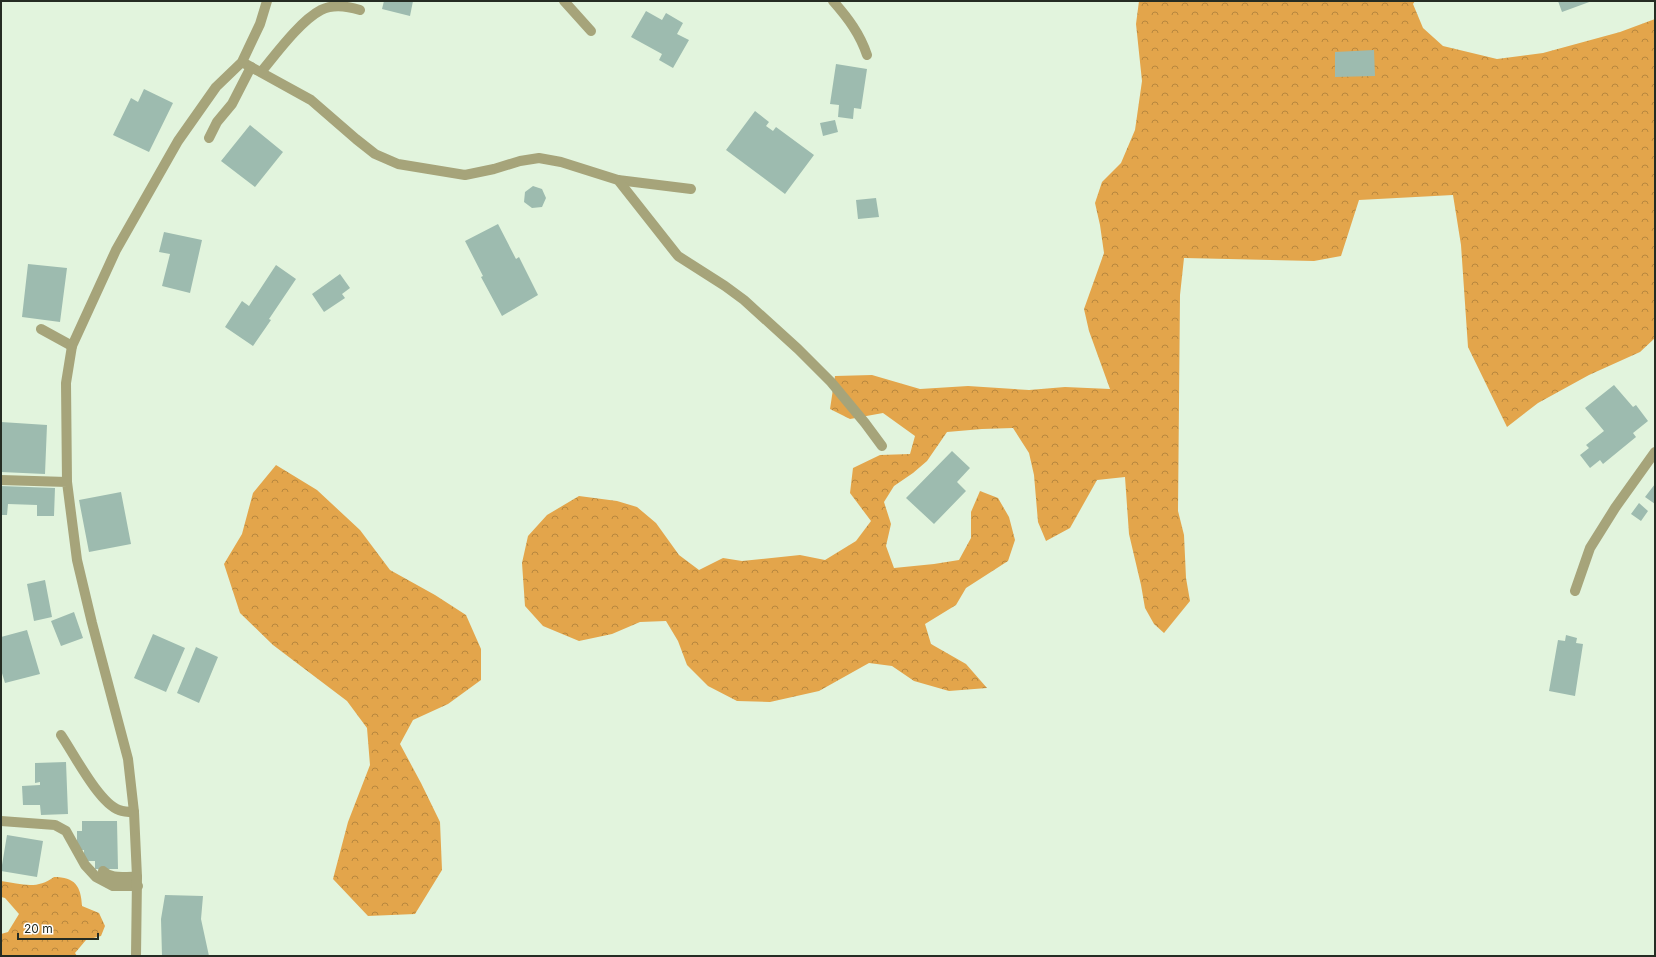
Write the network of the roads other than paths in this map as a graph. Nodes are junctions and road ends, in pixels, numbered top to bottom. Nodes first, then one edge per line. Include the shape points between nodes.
1 (268, 1) edge
2 (564, 1) edge
3 (833, 1) edge
4 (360, 10) dead end
5 (591, 31) dead end
6 (867, 55) dead end
7 (242, 62) junction
8 (251, 67) junction
9 (261, 72) junction
10 (209, 138) dead end
11 (618, 180) junction
12 (691, 190) dead end
13 (41, 329) dead end
14 (72, 346) junction
15 (882, 446) dead end
16 (1655, 452) edge
17 (1, 480) edge
18 (67, 482) junction
19 (1575, 591) dead end
20 (61, 736) dead end
21 (134, 812) junction
22 (1, 821) edge
23 (103, 871) dead end
24 (138, 881) junction
25 (136, 956) edge

1 - 7 street
2 - 5 street
3 - 6 street via 850,20
4 - 9 street via 341,5 321,10 303,24
7 - 8 street
7 - 14 street via 216,87 178,141 116,250
8 - 9 street
8 - 10 street via 232,104 217,122
9 - 11 street via 311,100 375,154 398,164 465,175 520,160 539,158 561,162
11 - 12 street
11 - 15 street via 678,256 738,295 798,349 831,382
13 - 14 street
14 - 18 street via 66,383
16 - 19 street via 1590,548
17 - 18 street
18 - 21 street via 77,560 128,759
20 - 21 street via 92,785 109,805 120,811
21 - 24 street
22 - 24 street via 55,826 66,831 85,865 96,878 113,886
23 - 24 street via 116,878
24 - 25 street

